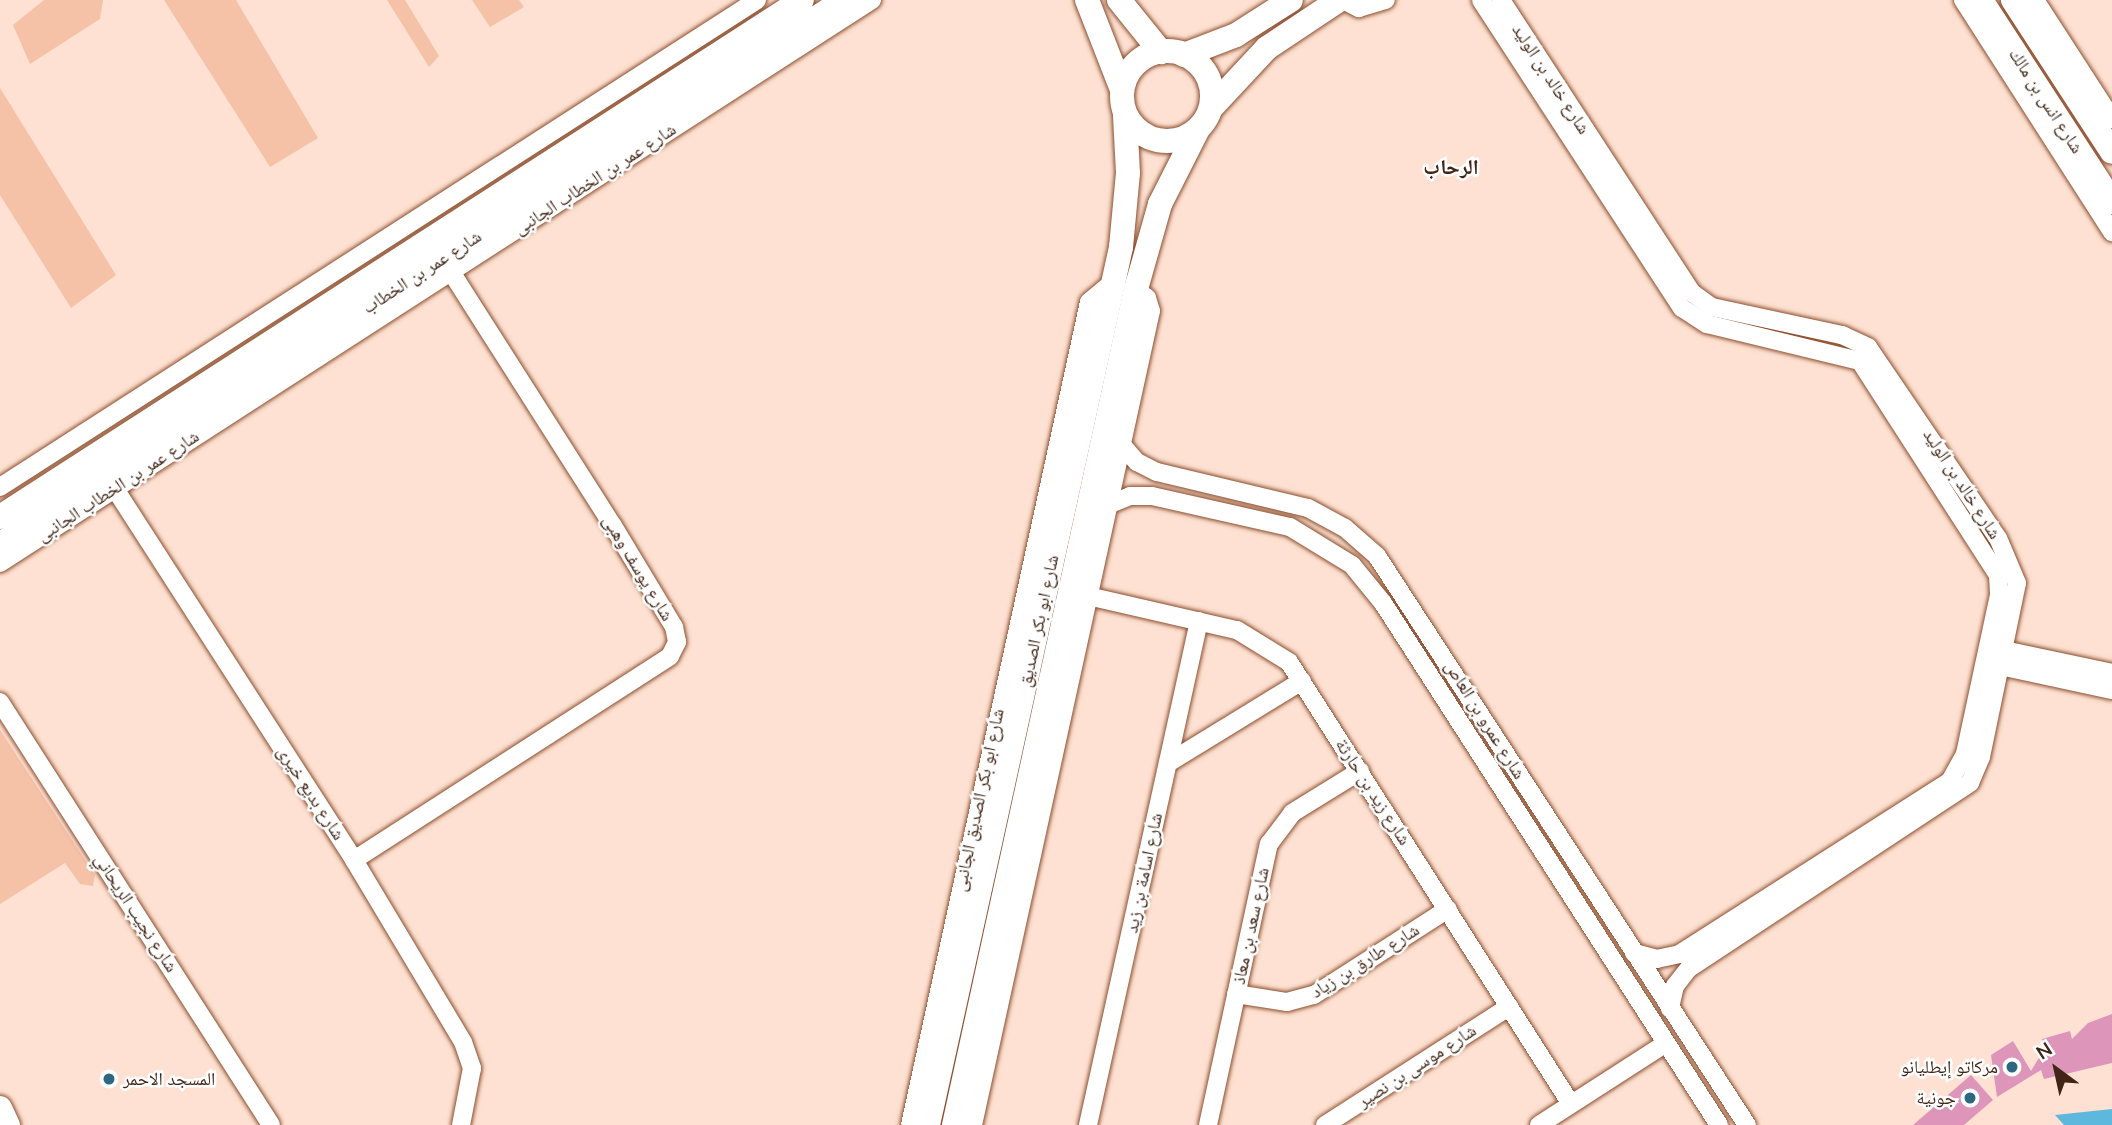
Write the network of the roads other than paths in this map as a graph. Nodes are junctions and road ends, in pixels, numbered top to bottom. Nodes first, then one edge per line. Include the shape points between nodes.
1 (757, 0) edge
2 (802, 0) edge
3 (844, 0) edge
4 (872, 0) edge
5 (1087, 0) edge
6 (1119, 0) edge
7 (1291, 0) edge
8 (1341, 0) edge
9 (1386, 0) edge
10 (1481, 0) edge
11 (1501, 0) edge
12 (1963, 0) edge
13 (1981, 0) edge
14 (2013, 0) edge
15 (2035, 0) edge
16 (1173, 53) junction
17 (1122, 90) junction
18 (1211, 108) junction
19 (1125, 115) junction
20 (2112, 119) edge
21 (1570, 122) junction
22 (1198, 130) junction
23 (2112, 152) edge
24 (2112, 202) edge
25 (2112, 232) edge
26 (451, 272) junction
27 (1125, 286) junction
28 (354, 302) junction
29 (1122, 445) junction
30 (1946, 474) junction
31 (110, 482) junction
32 (0, 487) edge
33 (1108, 505) junction
34 (0, 517) edge
35 (0, 544) edge
36 (0, 563) edge
37 (1088, 596) junction
38 (1199, 621) junction
39 (2002, 658) junction
40 (2112, 673) edge
41 (1302, 681) junction
42 (2112, 690) edge
43 (0, 702) edge
44 (1168, 763) junction
45 (1360, 771) junction
46 (1540, 806) junction
47 (1521, 818) junction
48 (1556, 831) junction
49 (1537, 844) junction
50 (354, 860) junction
51 (1448, 909) junction
52 (1634, 953) junction
53 (1236, 994) junction
54 (1509, 1007) junction
55 (1670, 1008) junction
56 (1666, 1043) junction
57 (952, 1075) junction
58 (1571, 1104) junction
59 (0, 1108) edge
60 (8, 1125) edge
61 (271, 1125) edge
62 (461, 1125) edge
63 (910, 1125) edge
64 (928, 1125) edge
65 (954, 1125) edge
66 (973, 1125) edge
67 (1088, 1125) edge
68 (1208, 1125) edge
69 (1325, 1125) edge
70 (1539, 1125) edge
71 (1719, 1125) edge
72 (1747, 1125) edge

1 - 32 street
2 - 28 street, شارع عمر بن الخطاب
3 - 28 street, شارع عمر بن الخطاب
4 - 26 street, شارع عمر بن الخطاب الجانبى
5 - 17 street
6 - 16 street
7 - 16 street via 1236,35
8 - 9 street via 1359,8
8 - 18 street via 1267,48
10 - 21 street, شارع خالد بن الوليد
11 - 21 street, شارع خالد بن الوليد
12 - 25 street
13 - 24 street, شارع انس بن مالك
14 - 23 street, شارع انس بن مالك
15 - 20 street
16 - 17 street via 1139,60
16 - 18 street via 1210,82
17 - 19 street
18 - 22 street
19 - 22 street via 1135,129 1166,142
19 - 27 street, شارع ابو بكر الصديق
21 - 30 street, شارع خالد بن الوليد via 1682,308 1707,324 1810,337 1851,356 1867,368
22 - 27 street, شارع ابو بكر الصديق
26 - 31 street, شارع عمر بن الخطاب الجانبى
26 - 50 street, شارع يوسف وهبى via 613,526 674,627 677,642 670,656
27 - 29 street via 1147,298 1151,311
27 - 57 street, شارع ابو بكر الصديق
27 - 63 street, شارع ابو بكر الصديق الجانبى via 1089,302
28 - 31 street, شارع عمر بن الخطاب
28 - 34 street, شارع عمر بن الخطاب
29 - 33 street
29 - 46 street, شارع عمرو بن العاص via 1146,468 1308,509 1362,541 1402,590
30 - 39 street, شارع خالد بن الوليد via 2014,569 2016,593
30 - 52 street, شارع خالد بن الوليد via 1995,565 2000,585 1956,773 1680,954 1657,959
31 - 35 street, شارع عمر بن الخطاب
31 - 36 street, شارع عمر بن الخطاب الجانبى
31 - 50 street, شارع بديع خيرى
33 - 37 street
33 - 47 street, شارع عمرو بن العاص via 1130,496 1153,496 1290,527 1334,549 1383,603
37 - 38 street, شارع زيد بن حارثة
37 - 66 street
38 - 41 street, شارع زيد بن حارثة via 1256,637 1289,662
38 - 44 street, شارع اسامة بن زيد
39 - 40 street
39 - 42 street
39 - 55 street, شارع خالد بن الوليد via 1978,768 1964,790 1689,968 1675,986
41 - 44 street
41 - 45 street, شارع زيد بن حارثة
43 - 61 street, شارع نجيب الريحاني
44 - 67 street, شارع اسامة بن زيد
45 - 51 street, شارع زيد بن حارثة
45 - 53 street, شارع سعد بن معاذ via 1292,813 1275,832
46 - 47 street via 1533,817
46 - 48 street, شارع عمرو بن العاص
47 - 49 street, شارع عمرو بن العاص
48 - 49 street
48 - 52 street, شارع عمرو بن العاص
49 - 56 street, شارع عمرو بن العاص
50 - 62 street, شارع بديع خيرى via 467,1051 472,1068
51 - 53 street, شارع طارق بن زياد via 1314,995 1287,1002
51 - 54 street, شارع زيد بن حارثة
52 - 55 street, شارع عمرو بن العاص
53 - 68 street, شارع سعد بن معاذ
54 - 58 street, شارع زيد بن حارثة
54 - 69 street, شارع موسى بن نصير
55 - 72 street, شارع عمرو بن العاص
56 - 58 street
56 - 71 street, شارع عمرو بن العاص
57 - 64 street, شارع ابو بكر الصديق
57 - 65 street, شارع ابو بكر الصديق
58 - 70 street
59 - 60 street

